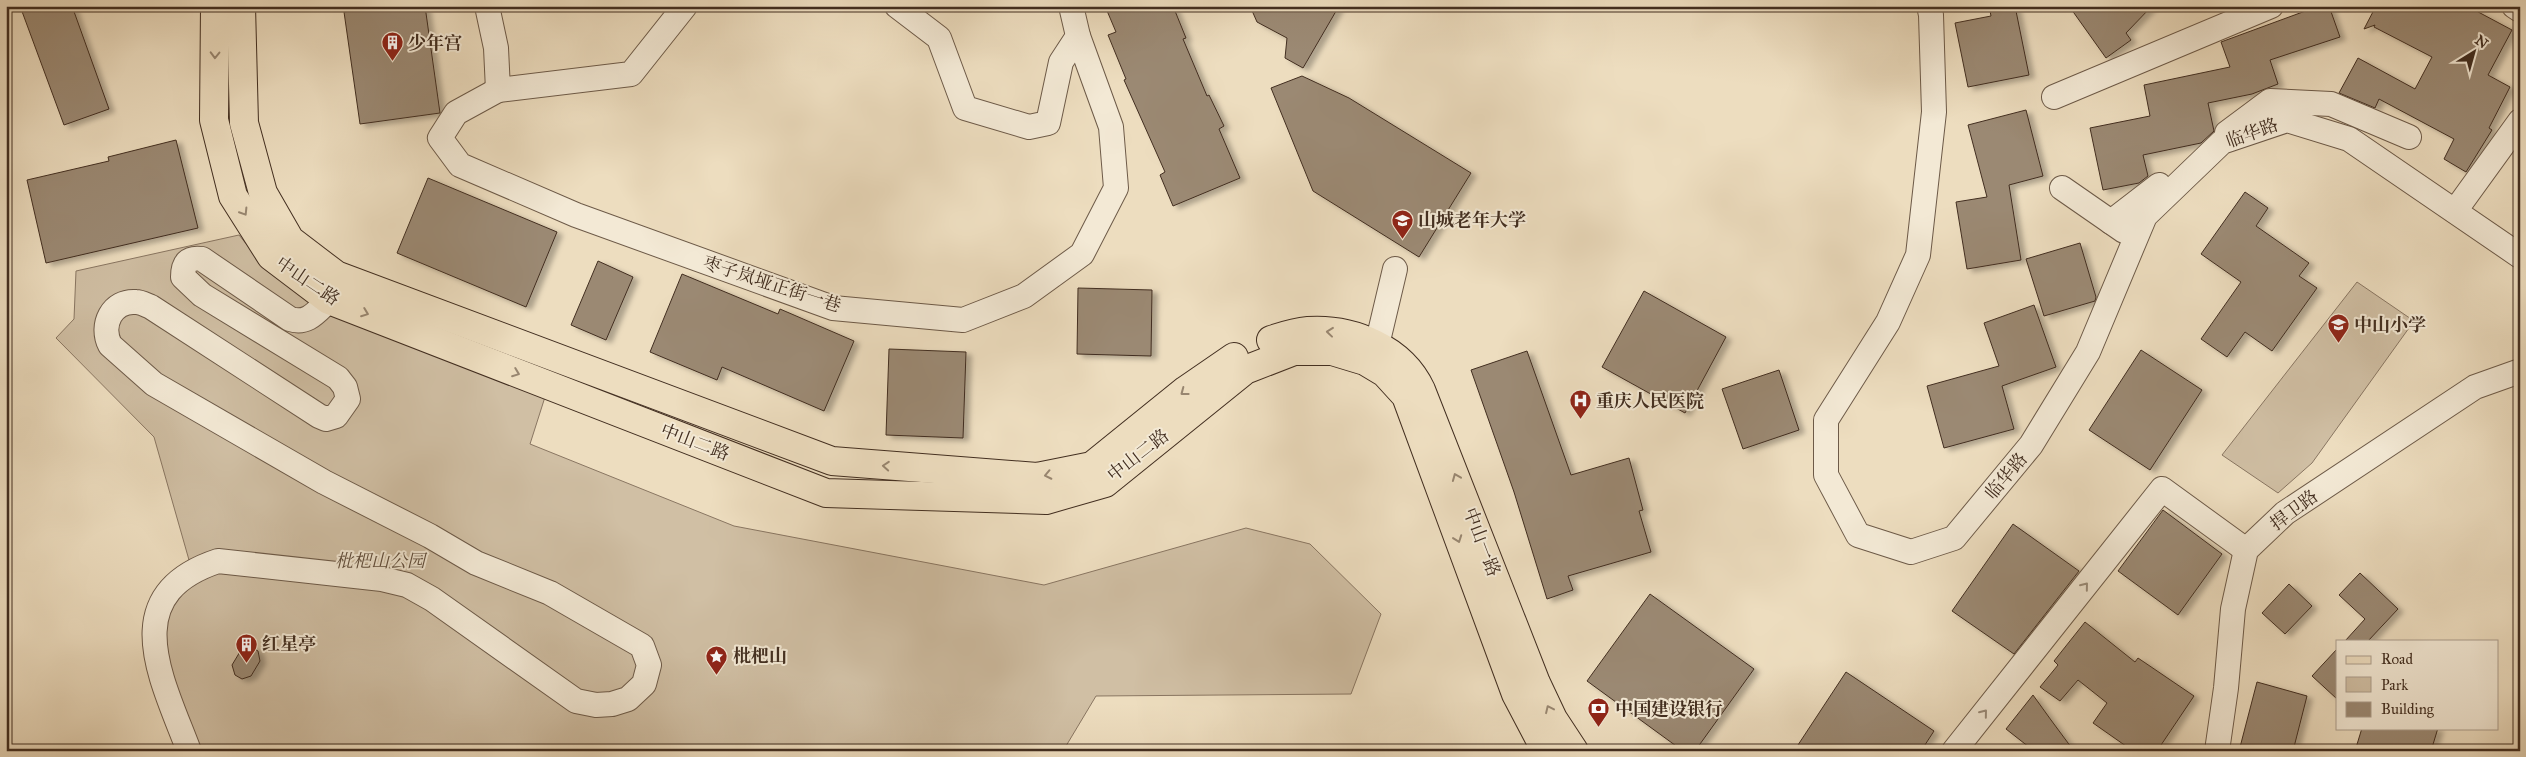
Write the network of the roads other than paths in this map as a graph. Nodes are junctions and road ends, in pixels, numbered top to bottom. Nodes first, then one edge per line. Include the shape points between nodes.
1 (215, 6) edge
2 (241, 6) edge
3 (487, 6) edge
4 (685, 6) edge
5 (897, 6) edge
6 (1071, 6) edge
7 (1929, 6) edge
8 (2271, 6) edge
9 (2514, 6) edge
10 (2520, 10) edge
11 (1078, 36) junction
12 (498, 90) junction
13 (2054, 97) dead end
14 (2520, 121) edge
15 (2409, 138) dead end
16 (2062, 188) dead end
17 (2455, 211) junction
18 (2111, 222) junction
19 (2136, 240) junction
20 (2520, 256) edge
21 (1395, 268) dead end
22 (329, 300) junction
23 (1371, 353) junction
24 (2520, 371) edge
25 (2246, 550) junction
26 (189, 751) edge
27 (1546, 751) edge
28 (1574, 751) edge
29 (1954, 751) edge
30 (2217, 751) edge

1 -> 22 main road, 中山二路 via 214,120 233,196 271,256
23 -> 2 main road, 中山二路 via 1346,334 1308,331 1254,346 1186,390 1092,466 1038,477 832,462 336,275 290,240 263,193 244,123
3 - 12 street via 496,48
4 - 12 street via 631,74
5 - 11 street via 939,38 965,108 1029,127 1048,123 1061,62
6 - 11 street, 枣子岚垭正街一巷
7 - 19 street, 临华路 via 1932,15 1934,112 1918,255 1888,322 1826,420 1826,474 1858,535 1911,552 1954,538 2031,445 2088,352
8 - 13 street
9 - 10 street
11 - 12 street, 枣子岚垭正街一巷 via 1111,127 1116,188 1082,254 1024,296 963,320 833,308 576,216 460,165 440,138 456,114
14 - 17 street
15 - 18 street via 2331,104 2270,101
16 - 18 street
17 - 19 street, 临华路 via 2349,138 2287,120 2222,142 2145,216
17 - 20 street, 临华路
18 - 19 street
21 - 23 street
22 -> 23 main road, 中山二路 via 826,493 1046,500 1105,483 1245,370 1294,350
22 - 26 street via 309,319 300,322 290,319 202,259 194,258 183,268 183,277 202,295 338,378 345,386 348,399 336,416 326,419 151,307 137,302 116,308 106,324 106,337 110,345 154,384 324,482 476,563 550,593 642,646 649,665 644,684 628,698 612,704 576,701 432,599 406,585 382,579 218,561 194,569 178,581 158,607 155,623 156,659
23 -> 27 main road, 中山一路 via 1406,396 1516,694
28 -> 23 main road, 中山一路 via 1553,719 1536,683 1416,379 1398,359
24 - 25 street, 捍卫路 via 2475,387 2285,513
29 -> 25 street via 2162,489
25 - 30 street via 2233,609

